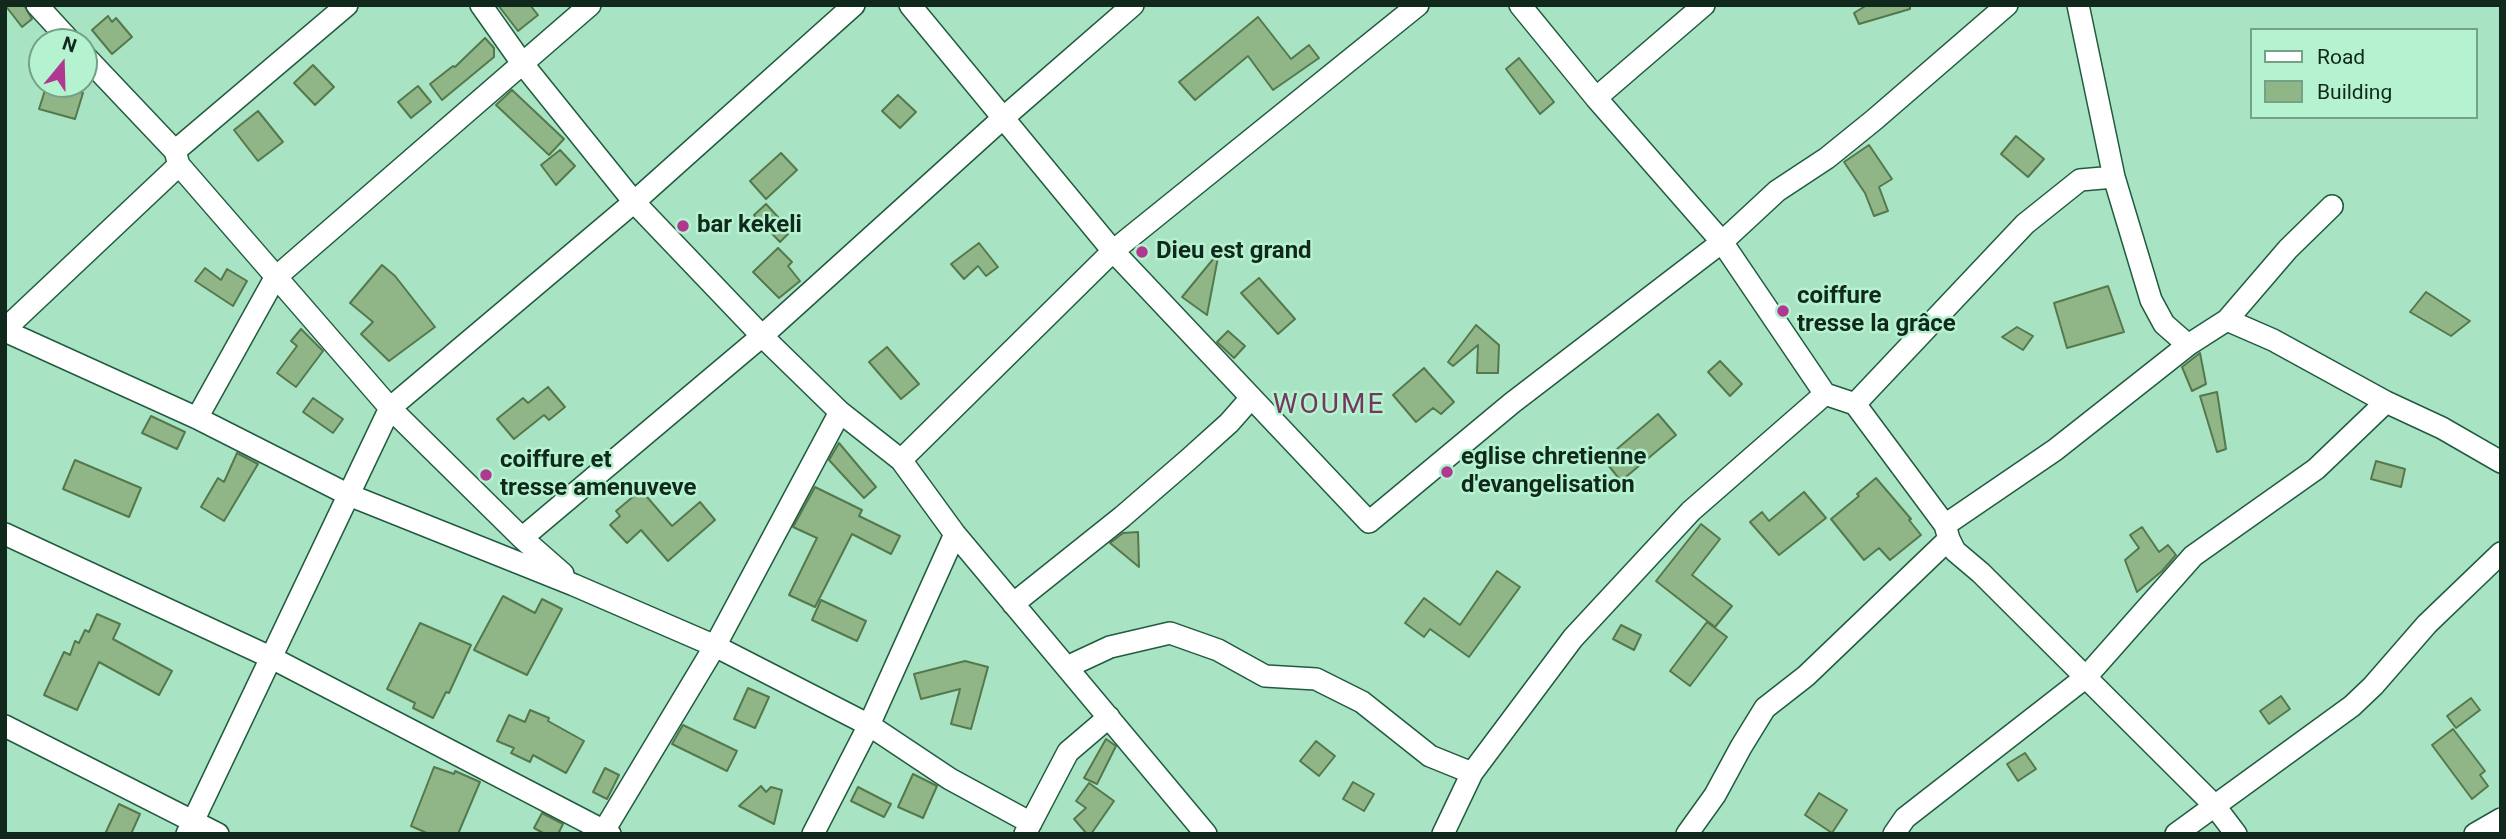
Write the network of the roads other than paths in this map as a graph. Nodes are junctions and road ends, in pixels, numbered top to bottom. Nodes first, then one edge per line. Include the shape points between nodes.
1 (37, 5) edge
2 (347, 5) edge
3 (481, 5) edge
4 (590, 5) edge
5 (854, 5) edge
6 (910, 5) edge
7 (1133, 5) edge
8 (1418, 5) edge
9 (1520, 5) edge
10 (1704, 5) edge
11 (2007, 5) edge
12 (2078, 5) edge
13 (58, 28) edge
14 (522, 64) junction
15 (98, 71) edge
16 (1596, 99) junction
17 (1002, 119) junction
18 (177, 158) junction
19 (2114, 177) junction
20 (634, 202) junction
21 (2332, 206) dead end
22 (1722, 242) junction
23 (1113, 251) junction
24 (275, 278) junction
25 (2227, 320) junction
26 (5, 330) edge
27 (762, 336) junction
28 (2188, 345) junction
29 (1825, 394) junction
30 (1251, 398) junction
31 (2386, 402) junction
32 (1855, 404) junction
33 (390, 408) junction
34 (840, 412) junction
35 (197, 418) junction
36 (901, 460) junction
37 (2501, 462) edge
38 (349, 495) junction
39 (1947, 532) junction
40 (5, 534) edge
41 (955, 534) junction
42 (522, 538) junction
43 (2501, 553) edge
44 (575, 585) junction
45 (1013, 604) junction
46 (715, 646) junction
47 (270, 657) junction
48 (1067, 667) junction
49 (2086, 677) junction
50 (1109, 717) junction
51 (869, 725) junction
52 (5, 726) edge
53 (1472, 773) junction
54 (2214, 805) junction
55 (2501, 819) edge
56 (190, 827) edge
57 (1028, 828) edge
58 (605, 833) edge
59 (218, 834) edge
60 (813, 834) edge
61 (1206, 834) edge
62 (1443, 834) edge
63 (1687, 834) edge
64 (1894, 834) edge
65 (2176, 834) edge
66 (2236, 834) edge
67 (2474, 834) edge

1 - 13 street
2 - 18 street
3 - 14 street
4 - 14 street
5 - 20 street
6 - 17 street
7 - 17 street
8 - 23 street
9 - 16 street
10 - 16 street
11 - 22 street via 1827,158 1777,191
12 - 19 street
14 - 20 street
14 - 24 street
15 - 18 street
16 - 22 street
17 - 23 street
17 - 27 street
18 - 24 street
18 - 26 street
19 - 28 street via 2151,300 2164,324
19 - 32 street via 2080,180 2025,223
20 - 27 street
20 - 33 street
21 - 25 street
22 - 29 street
22 - 30 street via 1512,403 1369,522
23 - 30 street
23 - 36 street
24 - 33 street
24 - 35 street
25 - 28 street
25 - 31 street
26 - 35 street
27 - 34 street
27 - 42 street
28 - 39 street
29 - 32 street
29 - 53 street via 1692,511 1573,638
30 - 45 street via 1179,467
31 - 37 street
31 - 49 street via 2316,469 2193,556
32 - 39 street
33 - 38 street
33 - 42 street
34 - 36 street
34 - 46 street
35 - 38 street
36 - 41 street
38 - 44 street
38 - 47 street
39 - 49 street via 1955,551
39 - 63 street via 1806,676 1765,708
40 - 47 street
41 - 45 street
41 - 51 street
42 - 44 street
43 - 54 street via 2352,706
44 - 46 street
45 - 48 street
46 - 51 street
46 - 58 street
47 - 56 street
47 - 58 street
48 - 50 street
48 - 53 street via 1110,647 1170,633 1218,650 1265,676 1316,679 1362,702 1430,755
49 - 54 street
49 - 64 street via 1905,818
50 - 57 street via 1068,752
50 - 61 street
51 - 57 street
51 - 60 street
52 - 56 street
53 - 62 street
54 - 65 street
54 - 66 street
55 - 67 street
56 - 59 street

